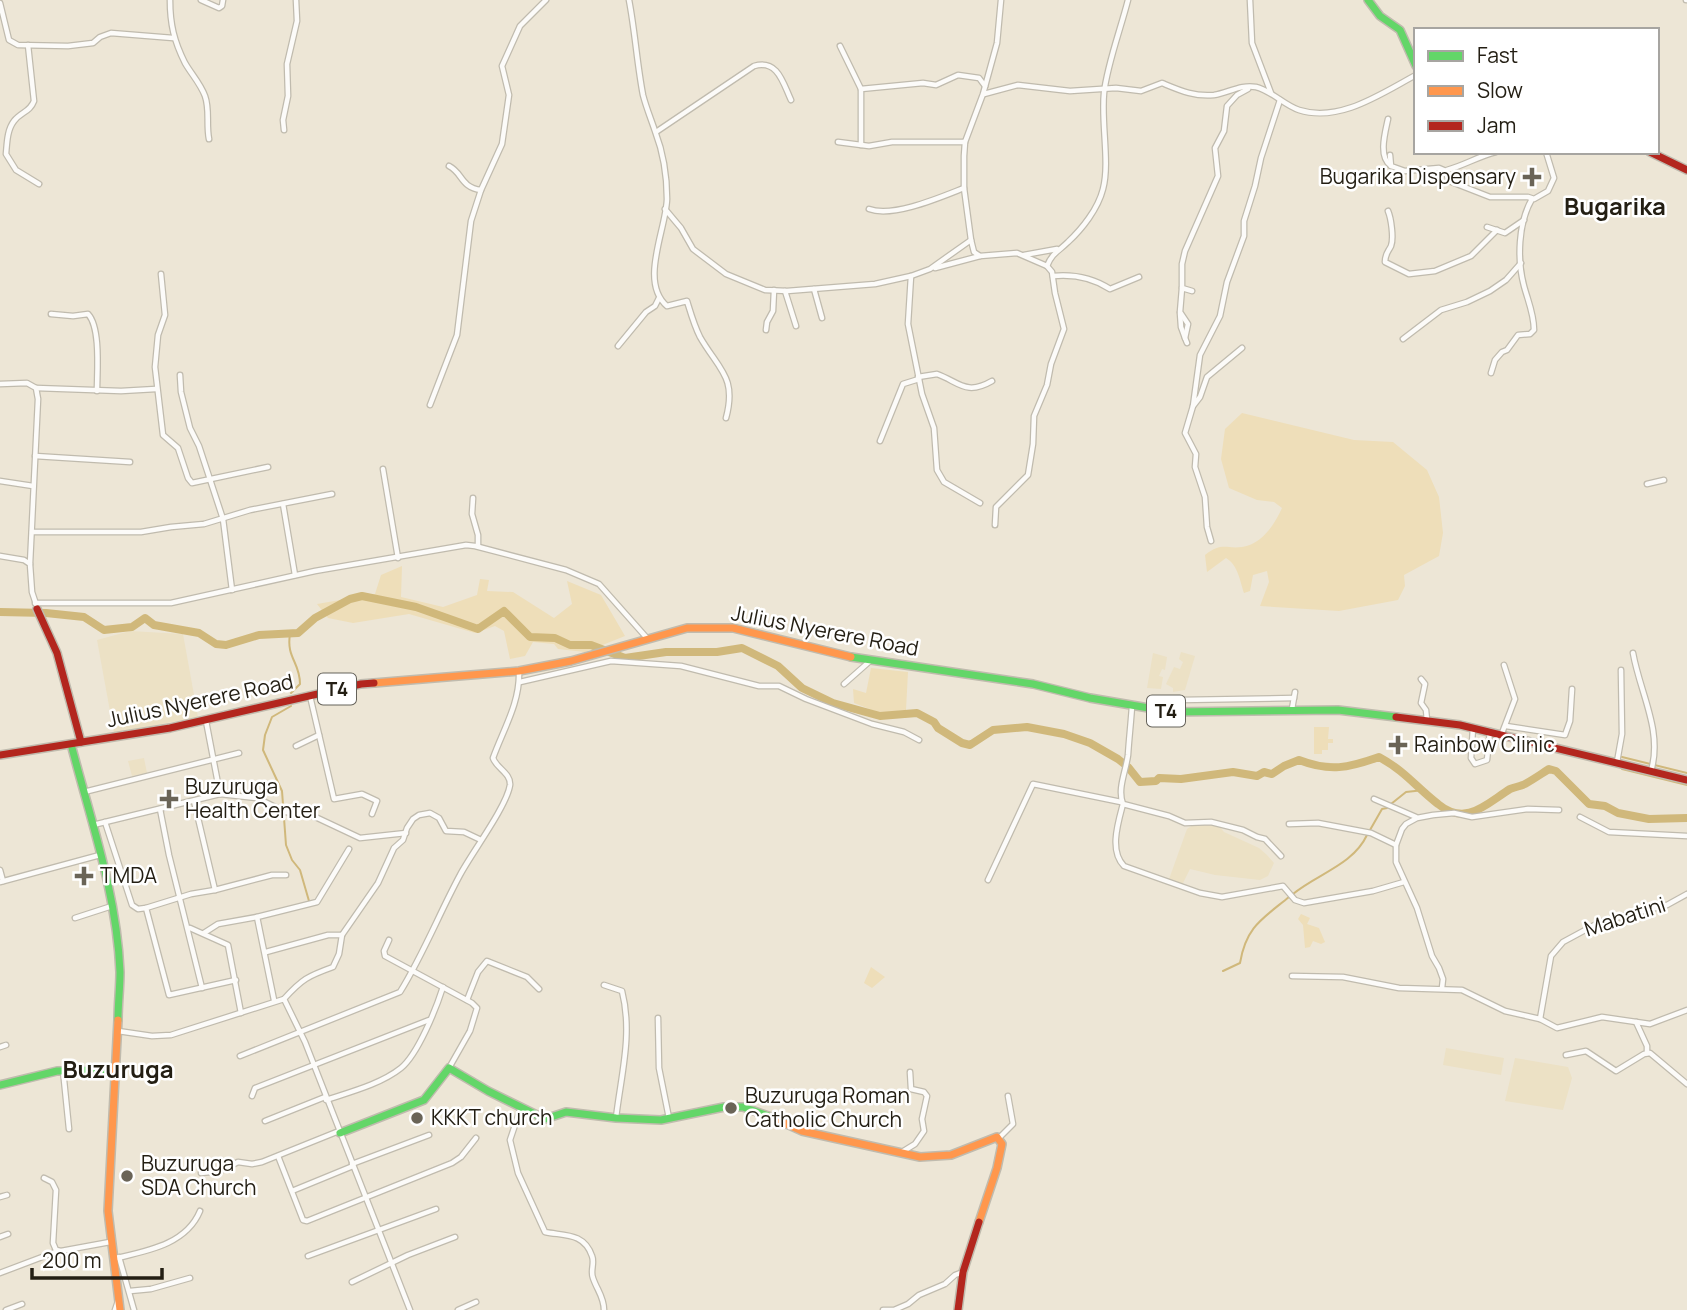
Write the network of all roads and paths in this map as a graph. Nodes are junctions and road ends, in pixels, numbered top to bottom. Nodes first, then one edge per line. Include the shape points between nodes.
1 (170, 0) edge
2 (201, 0) edge
3 (223, 0) edge
4 (296, 0) edge
5 (546, 0) edge
6 (629, 0) edge
7 (1002, 0) edge
8 (1128, 0) edge
9 (1250, 0) edge
10 (1368, 0) edge
11 (0, 3) edge
12 (173, 38) junction
13 (28, 45) junction
14 (840, 46) dead end
15 (1414, 62) edge
16 (1414, 76) edge
17 (985, 86) junction
18 (1256, 87) junction
19 (861, 89) junction
20 (1104, 89) junction
21 (984, 94) junction
22 (1271, 95) junction
23 (791, 100) dead end
24 (1280, 100) junction
25 (1388, 119) dead end
26 (284, 130) dead end
27 (656, 132) junction
28 (209, 139) dead end
29 (838, 142) dead end
30 (965, 142) junction
31 (861, 145) junction
32 (1489, 154) edge
33 (1547, 154) edge
34 (1653, 154) edge
35 (1390, 155) dead end
36 (449, 166) dead end
37 (1391, 166) junction
38 (1687, 170) edge
39 (1446, 171) junction
40 (39, 184) dead end
41 (964, 188) junction
42 (481, 190) junction
43 (1532, 199) junction
44 (665, 209) junction
45 (869, 209) dead end
46 (1388, 211) dead end
47 (1524, 220) junction
48 (1487, 226) dead end
49 (1497, 230) junction
50 (971, 240) junction
51 (1057, 249) junction
52 (1024, 255) junction
53 (980, 256) junction
54 (1522, 262) junction
55 (1047, 266) junction
56 (930, 269) junction
57 (161, 274) dead end
58 (911, 276) junction
59 (1053, 276) junction
60 (1139, 277) dead end
61 (1182, 288) junction
62 (814, 289) junction
63 (774, 290) junction
64 (785, 291) junction
65 (1192, 291) dead end
66 (659, 298) junction
67 (51, 314) dead end
68 (822, 318) dead end
69 (796, 326) dead end
70 (766, 330) dead end
71 (1403, 338) dead end
72 (1186, 341) dead end
73 (618, 346) dead end
74 (1242, 348) dead end
75 (1492, 373) dead end
76 (180, 375) dead end
77 (918, 378) junction
78 (992, 381) dead end
79 (0, 384) edge
80 (36, 388) junction
81 (156, 389) junction
82 (97, 391) junction
83 (430, 405) dead end
84 (1193, 406) junction
85 (726, 418) dead end
86 (880, 441) dead end
87 (35, 456) junction
88 (130, 461) dead end
89 (268, 467) dead end
90 (383, 469) dead end
91 (210, 480) junction
92 (1664, 480) dead end
93 (0, 481) edge
94 (1647, 484) dead end
95 (33, 486) junction
96 (332, 494) dead end
97 (473, 498) dead end
98 (980, 503) dead end
99 (283, 504) junction
100 (223, 519) junction
101 (995, 526) dead end
102 (32, 532) junction
103 (1211, 541) dead end
104 (478, 546) junction
105 (0, 556) edge
106 (398, 558) junction
107 (30, 564) junction
108 (295, 575) junction
109 (232, 590) junction
110 (36, 606) junction
111 (646, 638) junction
112 (1633, 653) dead end
113 (870, 660) junction
114 (1504, 665) dead end
115 (1621, 670) dead end
116 (519, 671) junction
117 (1421, 679) dead end
118 (519, 682) junction
119 (844, 684) dead end
120 (1572, 689) dead end
121 (310, 696) junction
122 (1132, 706) junction
123 (1292, 709) junction
124 (1172, 712) junction
125 (1427, 720) junction
126 (206, 721) junction
127 (1473, 727) junction
128 (1504, 729) junction
129 (1490, 731) junction
130 (1556, 734) junction
131 (319, 735) junction
132 (919, 740) dead end
133 (81, 742) junction
134 (71, 744) junction
135 (296, 746) dead end
136 (1550, 746) junction
137 (239, 753) dead end
138 (0, 755) edge
139 (213, 760) junction
140 (1617, 762) junction
141 (1653, 767) junction
142 (1687, 780) edge
143 (83, 793) junction
144 (220, 794) junction
145 (1374, 799) dead end
146 (194, 801) junction
147 (1122, 803) junction
148 (160, 809) junction
149 (1559, 810) dead end
150 (372, 814) dead end
151 (1580, 817) dead end
152 (1417, 818) junction
153 (105, 822) junction
154 (1289, 824) dead end
155 (92, 825) junction
156 (406, 833) junction
157 (1687, 836) edge
158 (481, 840) junction
159 (1396, 845) junction
160 (349, 849) dead end
161 (100, 855) junction
162 (1281, 856) dead end
163 (0, 870) edge
164 (286, 875) dead end
165 (988, 880) dead end
166 (1, 881) edge
167 (1404, 882) junction
168 (215, 890) junction
169 (1687, 894) edge
170 (181, 898) junction
171 (112, 905) junction
172 (146, 908) junction
173 (257, 916) junction
174 (75, 918) dead end
175 (189, 928) junction
176 (204, 933) junction
177 (342, 935) junction
178 (389, 940) dead end
179 (265, 952) junction
180 (412, 971) junction
181 (1292, 976) dead end
182 (236, 980) junction
183 (604, 985) dead end
184 (443, 987) junction
185 (202, 988) junction
186 (1441, 988) junction
187 (539, 989) dead end
188 (284, 999) junction
189 (274, 1000) junction
190 (467, 1000) junction
191 (1687, 1010) edge
192 (241, 1013) junction
193 (658, 1018) dead end
194 (1540, 1019) junction
195 (429, 1020) junction
196 (1636, 1022) junction
197 (118, 1031) junction
198 (301, 1033) junction
199 (6, 1045) dead end
200 (0, 1047) edge
201 (1647, 1053) junction
202 (1566, 1055) dead end
203 (240, 1056) dead end
204 (313, 1064) junction
205 (449, 1068) junction
206 (63, 1069) junction
207 (115, 1070) junction
208 (910, 1072) dead end
209 (1687, 1084) edge
210 (0, 1085) edge
211 (252, 1096) dead end
212 (1008, 1097) dead end
213 (326, 1098) junction
214 (521, 1107) junction
215 (616, 1118) junction
216 (669, 1119) junction
217 (265, 1121) dead end
218 (69, 1129) dead end
219 (339, 1132) junction
220 (429, 1135) dead end
221 (476, 1138) dead end
222 (999, 1138) junction
223 (902, 1152) junction
224 (278, 1156) junction
225 (353, 1165) junction
226 (201, 1173) dead end
227 (44, 1178) dead end
228 (292, 1191) junction
229 (7, 1195) dead end
230 (0, 1197) edge
231 (366, 1198) junction
232 (436, 1209) dead end
233 (201, 1211) dead end
234 (379, 1230) junction
235 (9, 1234) dead end
236 (0, 1237) edge
237 (455, 1237) dead end
238 (110, 1242) junction
239 (60, 1250) junction
240 (308, 1256) dead end
241 (116, 1258) junction
242 (391, 1262) junction
243 (963, 1272) junction
244 (0, 1273) edge
245 (190, 1278) dead end
246 (352, 1282) dead end
247 (130, 1291) junction
248 (476, 1302) dead end
249 (22, 1304) dead end
250 (6, 1310) edge
251 (117, 1310) edge
252 (134, 1310) edge
253 (410, 1310) edge
254 (458, 1310) edge
255 (604, 1310) edge
256 (883, 1310) edge
257 (958, 1310) edge

1 - 12 street
2 - 3 street via 217,8
4 - 26 street via 297,21 286,64
5 - 42 street via 518,29 502,66 509,95 502,144
6 - 27 street via 644,98
7 - 17 street via 999,38
8 - 20 street
9 - 22 street via 1252,43
10 - 15 main road via 1400,30
11 - 13 street via 9,40
12 - 13 street via 120,33 93,43
12 - 28 street via 201,85
13 - 40 street via 34,101 13,123 6,154 16,170
14 - 19 street
16 - 24 street via 1341,110 1310,112
17 - 19 street via 979,78 958,75 936,85
17 - 21 street
18 - 20 street via 1212,95 1181,92 1162,83 1141,91
18 - 22 street
18 - 61 street via 1237,95 1227,106 1224,131 1215,148 1218,176 1185,251
19 - 31 street
20 - 21 street via 1070,92 1018,85
20 - 51 street via 1103,192 1087,220
21 - 30 street
22 - 24 street
23 - 27 street via 774,67 761,64
24 - 84 street via 1220,316 1200,355
25 - 37 street via 1384,157
27 - 44 street via 665,177
29 - 31 street
30 - 31 street
30 - 41 street
32 - 39 street
33 - 43 street via 1554,178 1548,191
34 - 38 main road
35 - 37 street
36 - 42 street via 467,185
37 - 39 street via 1405,171
39 - 43 street via 1451,183 1471,191
41 - 45 street via 911,206
41 - 50 street
42 - 83 street via 471,221 457,335
43 - 47 street
44 - 63 street via 693,249 720,270 754,287
44 - 66 street via 654,278
46 - 49 street via 1392,239 1385,262 1409,274 1435,271 1466,258
47 - 49 street via 1509,232
47 - 54 street
48 - 49 street
50 - 53 street
50 - 56 street
51 - 52 street
51 - 55 street
52 - 53 street
52 - 55 street
53 - 56 street
54 - 71 street via 1499,285 1476,299 1441,310
54 - 75 street via 1534,330 1518,335 1496,360
55 - 59 street
56 - 58 street
57 - 81 street via 165,315 158,335
58 - 62 street
58 - 77 street via 908,318
59 - 60 street via 1100,281 1110,289
59 - 101 street via 1064,332 1034,416 1028,475 996,508
61 - 65 street
61 - 72 street via 1181,327
62 - 64 street
62 - 68 street
63 - 64 street
63 - 70 street
64 - 69 street
66 - 73 street
66 - 85 street via 670,306 687,301 694,326 729,382
67 - 82 street via 88,314 92,318
74 - 84 street via 1210,373
76 - 91 street via 190,428
77 - 78 street via 937,374 970,388
77 - 86 street via 904,384
77 - 98 street via 934,428 940,478
79 - 80 street via 27,383
80 - 82 street
80 - 87 street
81 - 82 street
81 - 91 street via 161,430 178,448 188,478 192,483
84 - 103 street via 1185,436 1196,454
87 - 88 street
87 - 95 street
89 - 91 street
90 - 106 street
91 - 100 street
92 - 94 street
93 - 95 street
95 - 102 street
96 - 99 street
97 - 104 street
99 - 100 street
99 - 108 street
100 - 102 street via 141,533
100 - 109 street
102 - 107 street
104 - 106 street
104 - 111 street via 599,584
105 - 107 street
106 - 108 street
107 - 110 street
108 - 109 street
109 - 110 street via 159,604
110 - 133 main road via 57,653
111 - 113 main road, Julius Nyerere Road / T4 via 687,628 733,628
111 - 116 main road, Julius Nyerere Road / T4
112 - 141 street via 1655,738
113 - 119 street
113 - 122 main road, Julius Nyerere Road / T4 via 1033,684
114 - 128 street via 1515,699
115 - 140 street via 1622,734
116 - 118 street
116 - 121 main road, Julius Nyerere Road / T4 via 391,680
117 - 125 street
118 - 132 street via 611,662 681,667 759,686 779,686
118 - 158 street via 494,758 510,785
120 - 130 street via 1569,729 1565,735
121 - 126 main road, Julius Nyerere Road / T4
121 - 131 street
122 - 124 main road, Julius Nyerere Road / T4
122 - 147 street
123 - 124 main road, Julius Nyerere Road / T4
123 - 124 street via 1295,695 1180,700
123 - 125 main road, Julius Nyerere Road / T4
125 - 127 main road, Julius Nyerere Road / T4
126 - 133 main road, Julius Nyerere Road / T4
126 - 139 street
127 - 129 main road, Julius Nyerere Road / T4
127 - 129 street via 1471,759 1475,764 1488,758
128 - 129 main road, Julius Nyerere Road / T4
128 - 130 street
128 - 136 main road, Julius Nyerere Road / T4
130 - 136 street
131 - 135 street
131 - 150 street via 335,800 366,795 377,801
133 - 134 main road, Julius Nyerere Road / T4
134 - 138 main road, Julius Nyerere Road / T4
134 - 143 main road
136 - 140 main road, Julius Nyerere Road / T4
137 - 139 street
139 - 143 street
139 - 144 street
140 - 141 main road, Julius Nyerere Road / T4
141 - 142 main road, Julius Nyerere Road / T4
143 - 155 main road
144 - 146 street
144 - 156 street via 257,797 285,812 309,814 360,838
145 - 152 street
146 - 148 street
146 - 168 street
147 - 162 street via 1187,824 1205,821 1243,830 1265,839
147 - 165 street via 1033,784
147 - 167 street via 1115,850 1118,860 1200,893 1222,897 1283,886 1298,903 1304,903
148 - 153 street
148 - 170 street
149 - 152 street via 1528,808 1472,817 1454,813
151 - 157 street via 1609,832
152 - 159 street via 1402,829
153 - 155 street
153 - 172 street via 131,905
154 - 159 street via 1318,823 1361,831
155 - 161 main road
156 - 158 street via 413,819 430,813 446,831 464,832
156 - 177 street
158 - 180 street
159 - 167 street via 1396,862
160 - 173 street via 317,902
161 - 166 street
161 - 171 main road
163 - 166 street
164 - 168 street
167 - 186 street via 1443,979
168 - 170 street
169 - 194 street, Mabatini via 1667,905 1600,922 1570,936 1551,957
170 - 172 street
170 - 175 street
171 - 174 street
171 - 197 main road via 120,973
172 - 185 street via 167,993 172,996
173 - 176 street via 218,924
173 - 179 street
175 - 176 street
175 - 185 street
176 - 182 street via 228,945
177 - 179 street
177 - 188 street via 333,967 307,977
178 - 180 street via 385,956
179 - 189 street
180 - 184 street
180 - 198 street via 398,994
181 - 186 street
182 - 185 street
182 - 192 street
183 - 215 street via 622,991 627,1022
184 - 190 street
184 - 195 street
186 - 194 street via 1462,990 1505,1011
187 - 190 street via 527,977 485,962
188 - 189 street
188 - 198 street
189 - 192 street
190 - 205 street via 477,1013
191 - 196 street via 1650,1024
192 - 197 street via 171,1035
193 - 216 street via 659,1068
194 - 196 street via 1561,1028 1596,1017
195 - 204 street
195 - 213 street via 402,1067
196 - 201 street
197 - 207 main road
198 - 203 street
198 - 204 street
199 - 200 street
201 - 202 street via 1616,1072 1586,1051
201 - 209 street
204 - 211 street via 255,1088
204 - 213 street
205 - 214 main road
205 - 219 main road via 424,1101
206 - 207 main road
206 - 210 main road
206 - 218 street
207 - 238 main road via 108,1187
208 - 223 street via 911,1089 927,1096 923,1135
212 - 222 street via 1013,1124
213 - 217 street
213 - 219 street
214 - 215 main road via 545,1119 566,1112
214 - 255 street via 510,1140 518,1173 545,1231 572,1235 590,1252 591,1273
215 - 216 main road
216 - 223 main road via 743,1107 802,1131
219 - 224 street
219 - 225 street
220 - 225 street
221 - 231 street via 452,1163
222 - 223 main road via 938,1157
222 - 243 main road via 997,1168
224 - 226 street
224 - 228 street
225 - 228 street
225 - 231 street
227 - 239 street via 56,1190 53,1242
228 - 231 street via 307,1221
229 - 230 street
231 - 234 street
232 - 234 street
233 - 241 street via 175,1239
234 - 240 street
234 - 242 street
235 - 236 street
237 - 242 street
238 - 239 street
238 - 241 main road
239 - 244 street
241 - 247 street
241 - 251 main road
242 - 246 street
242 - 253 street
243 - 256 street via 908,1304
243 - 257 main road
245 - 247 street
247 - 252 street
248 - 254 street
249 - 250 street

